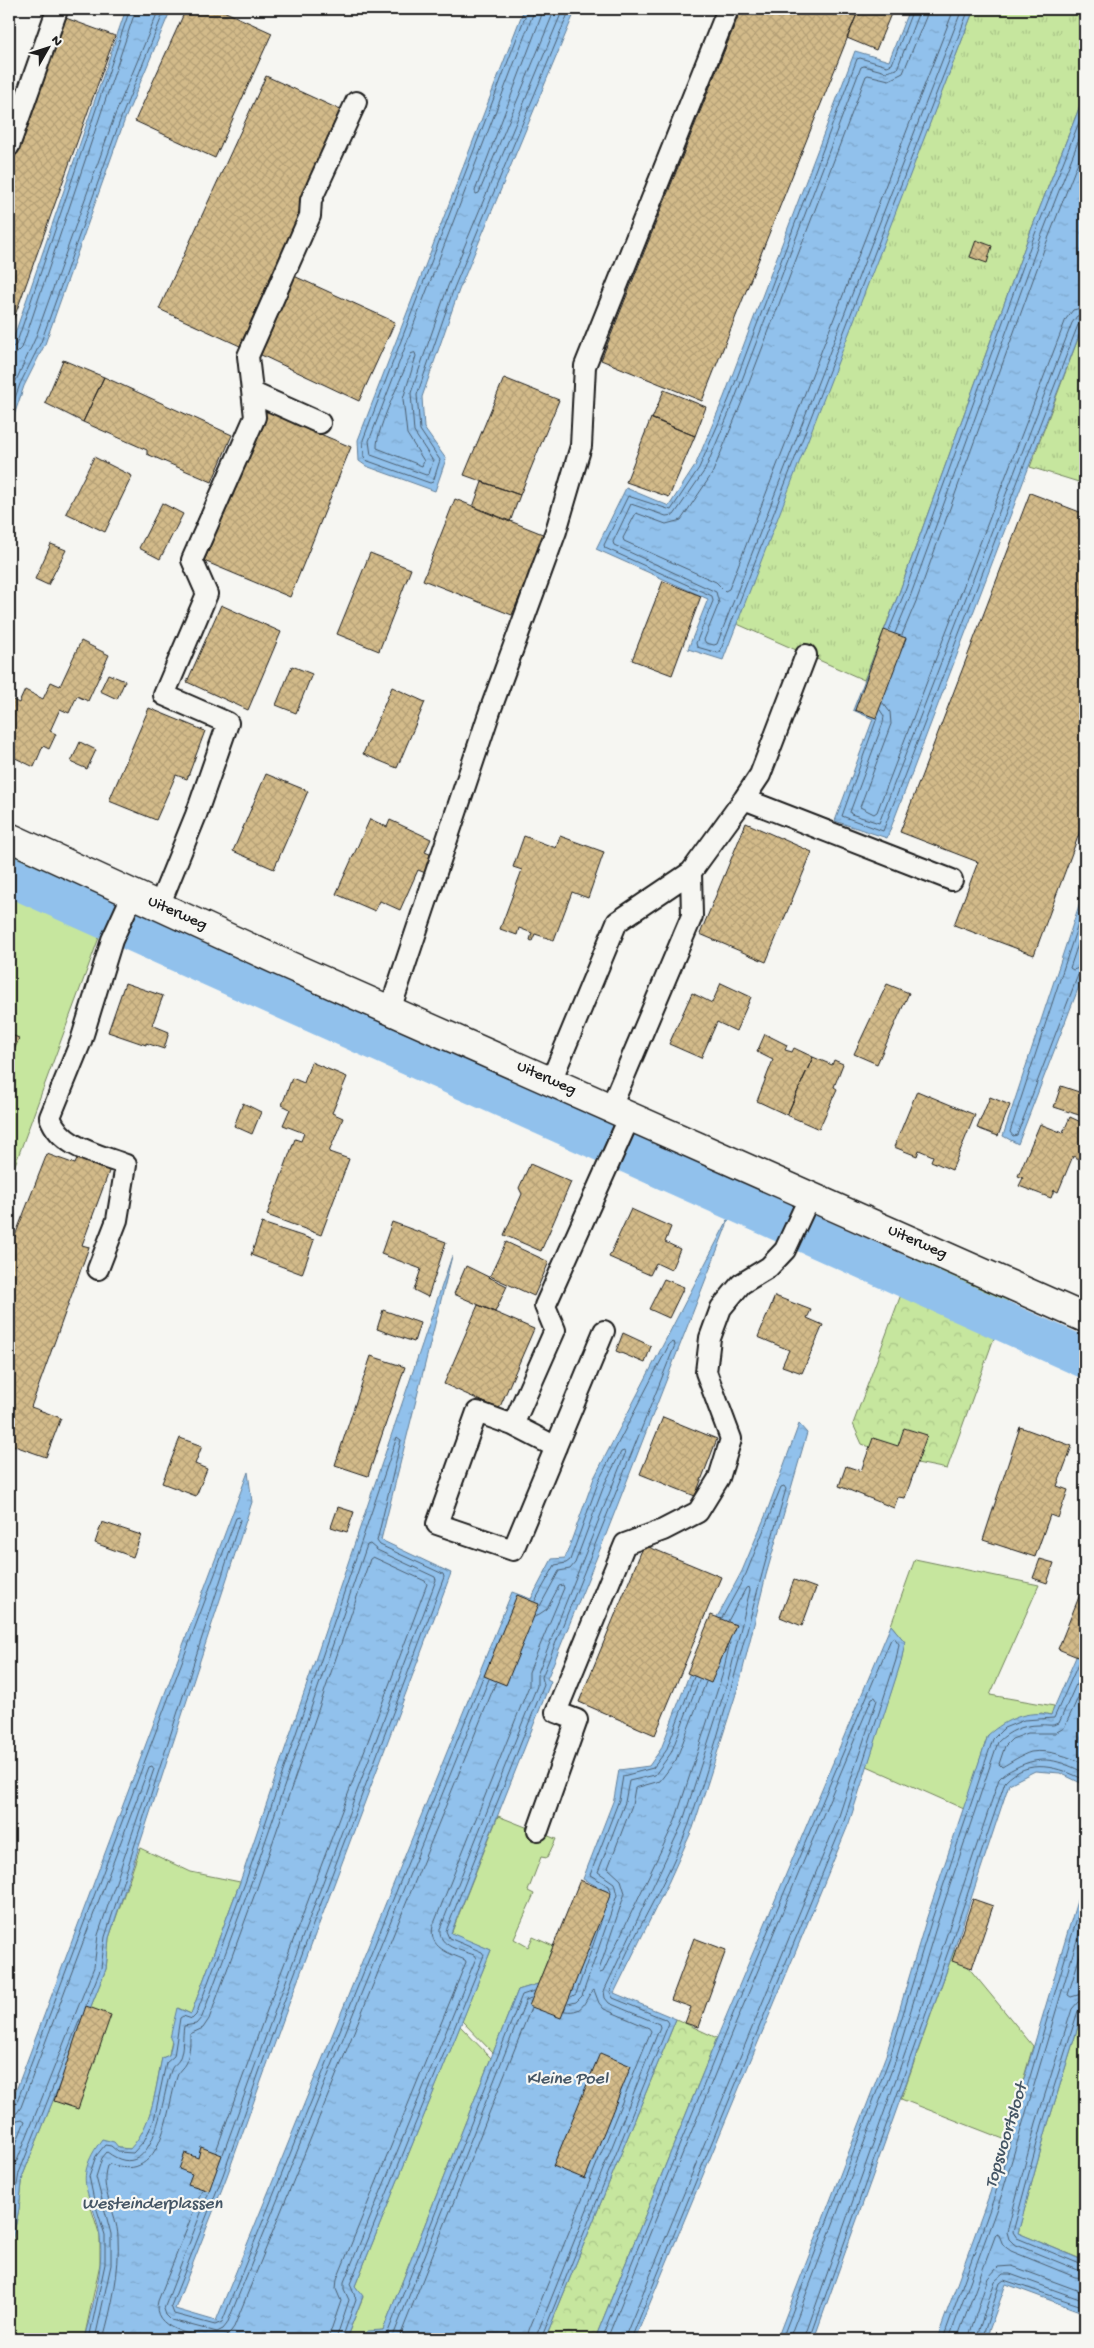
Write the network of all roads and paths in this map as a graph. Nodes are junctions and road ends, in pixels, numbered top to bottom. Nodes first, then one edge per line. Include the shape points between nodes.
1 (728, 9) edge
2 (56, 13) dead end
3 (356, 102) dead end
4 (9, 146) edge
5 (253, 393) junction
6 (320, 423) dead end
7 (806, 655) dead end
8 (744, 799) junction
9 (9, 837) edge
10 (691, 872) junction
11 (952, 880) dead end
12 (128, 903) junction
13 (159, 906) junction
14 (390, 1010) junction
15 (551, 1081) junction
16 (618, 1129) junction
17 (805, 1205) junction
18 (98, 1269) dead end
19 (1085, 1318) edge
20 (604, 1331) dead end
21 (513, 1425) junction
22 (556, 1447) junction
23 (538, 1830) dead end

1 - 14 lane via 585,366 580,446 556,530 490,711
2 - 4 lane
3 - 5 lane via 311,200 310,216 248,356
5 - 6 lane
5 - 13 lane via 256,417 192,560 207,594 164,695 228,724
7 - 8 lane via 760,775
8 - 10 lane
8 - 11 lane
9 - 12 street, Uiterweg
10 - 15 lane via 617,922
10 - 16 lane via 692,916
12 - 13 street, Uiterweg
12 - 18 lane via 112,940 81,1040 50,1117 60,1136 126,1165 117,1220
13 - 14 street, Uiterweg
14 - 15 street, Uiterweg
15 - 16 street, Uiterweg
16 - 17 street, Uiterweg
16 - 21 lane via 545,1306 555,1330
17 - 19 street, Uiterweg
17 - 23 lane via 785,1250 770,1267 741,1284 721,1308 710,1338 706,1372 731,1439 719,1478 698,1512 625,1544 556,1712 577,1720
20 - 22 lane
21 - 22 lane
21 - 22 lane via 477,1412 437,1524 513,1550

